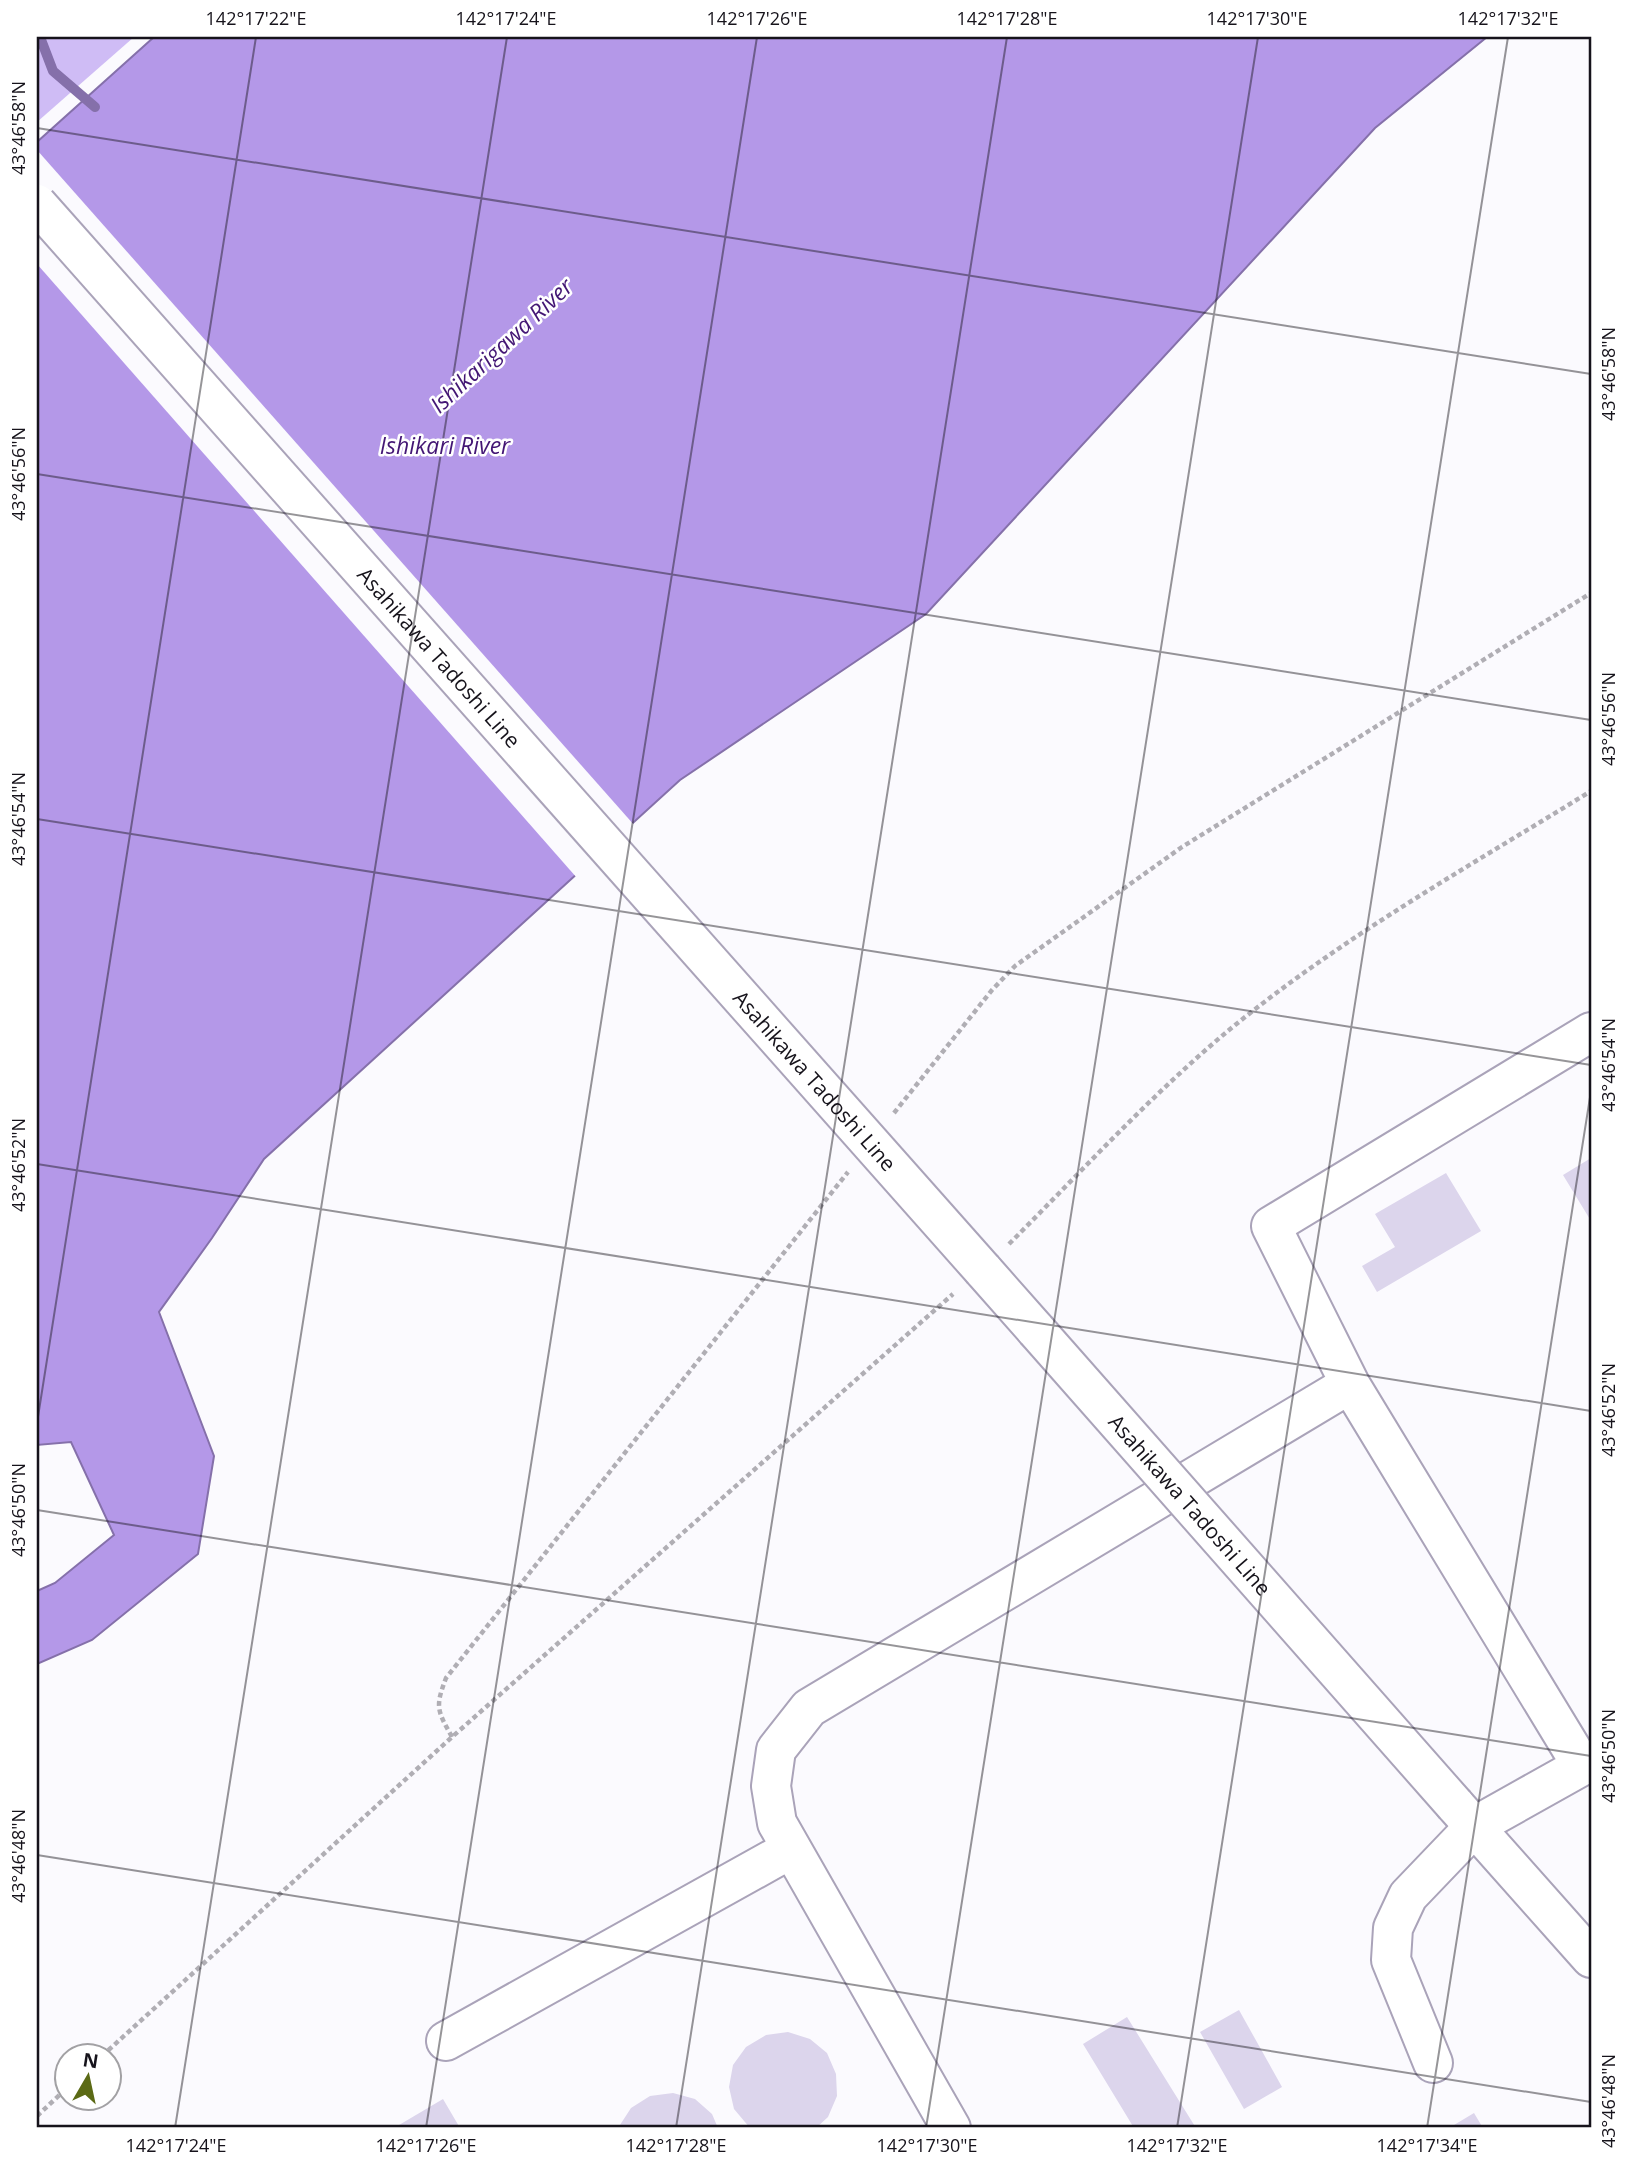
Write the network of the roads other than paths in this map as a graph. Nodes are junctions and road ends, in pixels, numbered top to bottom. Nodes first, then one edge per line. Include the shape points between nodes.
1 (37, 204) edge
2 (1591, 1032) edge
3 (1350, 1384) junction
4 (1587, 1763) edge
5 (1465, 1816) junction
6 (790, 1849) junction
7 (1591, 1958) edge
8 (446, 2042) dead end
9 (1433, 2063) dead end
10 (951, 2128) edge

1 - 5 main road, Asahikawa Tadoshi Line, bridge
2 - 3 main road via 1271,1226
3 - 4 main road
3 - 6 main road via 809,1708 776,1750 774,1762 771,1786 776,1823
4 - 5 main road
5 - 7 main road, Asahikawa Tadoshi Line
5 - 9 main road via 1408,1896 1393,1928 1391,1960
6 - 8 main road
6 - 10 main road

